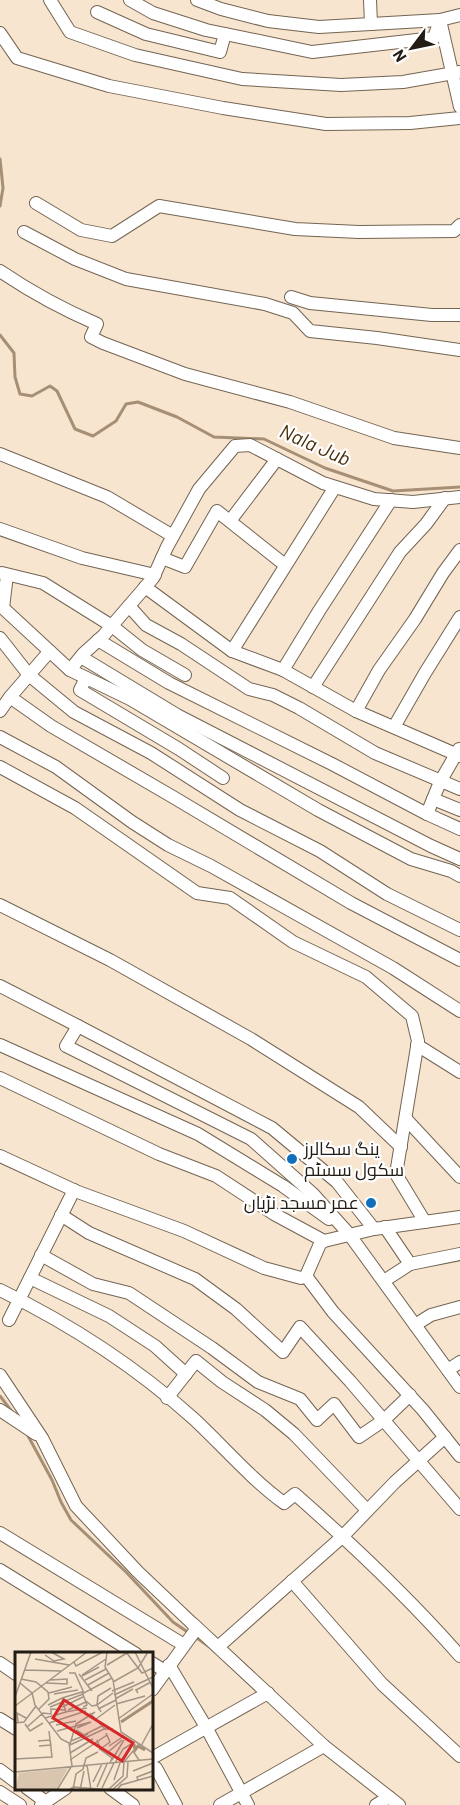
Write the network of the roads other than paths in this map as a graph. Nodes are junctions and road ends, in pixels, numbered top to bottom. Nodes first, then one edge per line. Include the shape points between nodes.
1 (50, 0) edge
2 (130, 0) edge
3 (197, 0) edge
4 (370, 0) edge
5 (97, 12) dead end
6 (460, 15) edge
7 (440, 20) junction
8 (371, 24) junction
9 (0, 33) edge
10 (225, 34) junction
11 (456, 73) edge
12 (460, 107) edge
13 (460, 118) edge
14 (36, 202) dead end
15 (460, 225) edge
16 (24, 232) dead end
17 (0, 271) edge
18 (291, 297) dead end
19 (460, 315) edge
20 (460, 350) edge
21 (460, 448) edge
22 (0, 454) edge
23 (278, 459) junction
24 (335, 487) junction
25 (460, 497) edge
26 (445, 498) junction
27 (391, 501) junction
28 (230, 521) junction
29 (0, 529) edge
30 (173, 536) junction
31 (460, 550) edge
32 (162, 558) junction
33 (285, 565) junction
34 (4, 574) edge
35 (155, 575) junction
36 (145, 587) junction
37 (129, 606) junction
38 (460, 617) edge
39 (112, 626) junction
40 (0, 638) edge
41 (98, 640) junction
42 (232, 651) junction
43 (49, 652) junction
44 (81, 657) junction
45 (70, 670) junction
46 (283, 670) junction
47 (29, 675) junction
48 (185, 675) dead end
49 (86, 678) junction
50 (313, 687) junction
51 (10, 697) junction
52 (0, 711) edge
53 (356, 711) junction
54 (394, 727) junction
55 (0, 737) edge
56 (459, 753) edge
57 (0, 767) edge
58 (223, 778) dead end
59 (440, 782) junction
60 (460, 789) edge
61 (433, 798) junction
62 (460, 810) edge
63 (427, 814) junction
64 (460, 829) edge
65 (460, 859) edge
66 (460, 876) edge
67 (0, 905) edge
68 (460, 930) edge
69 (460, 960) edge
70 (0, 986) edge
71 (460, 1011) edge
72 (78, 1026) junction
73 (0, 1045) edge
74 (417, 1045) junction
75 (460, 1072) edge
76 (0, 1078) edge
77 (406, 1119) junction
78 (401, 1147) junction
79 (0, 1156) edge
80 (460, 1177) edge
81 (74, 1190) junction
82 (61, 1215) junction
83 (460, 1217) edge
84 (425, 1222) junction
85 (380, 1228) junction
86 (349, 1234) junction
87 (324, 1241) junction
88 (460, 1254) edge
89 (41, 1256) junction
90 (410, 1264) junction
91 (306, 1276) junction
92 (30, 1278) junction
93 (384, 1281) junction
94 (0, 1290) edge
95 (19, 1299) junction
96 (460, 1307) edge
97 (9, 1320) dead end
98 (416, 1325) junction
99 (460, 1362) edge
100 (448, 1370) junction
101 (186, 1374) junction
102 (0, 1375) edge
103 (460, 1387) edge
104 (410, 1395) junction
105 (167, 1398) junction
106 (0, 1410) edge
107 (384, 1420) junction
108 (445, 1437) junction
109 (42, 1438) junction
110 (460, 1456) edge
111 (419, 1460) junction
112 (460, 1509) edge
113 (367, 1510) junction
114 (0, 1533) edge
115 (342, 1537) junction
116 (0, 1570) edge
117 (292, 1581) junction
118 (193, 1624) junction
119 (184, 1645) junction
120 (218, 1647) junction
121 (134, 1652) edge
122 (460, 1656) edge
123 (0, 1663) edge
124 (153, 1663) edge
125 (167, 1668) junction
126 (15, 1673) edge
127 (153, 1689) edge
128 (268, 1693) junction
129 (0, 1719) edge
130 (206, 1727) junction
131 (15, 1728) edge
132 (324, 1746) junction
133 (460, 1756) edge
134 (153, 1757) edge
135 (153, 1767) edge
136 (0, 1770) edge
137 (15, 1781) edge
138 (29, 1790) edge
139 (63, 1790) edge
140 (114, 1790) edge
141 (0, 1792) edge
142 (242, 1792) junction
143 (394, 1801) edge
144 (44, 1803) edge
145 (20, 1805) edge
146 (133, 1805) edge
147 (176, 1805) edge
148 (220, 1805) edge
149 (248, 1805) edge
150 (376, 1805) edge

1 - 11 street via 70,32 135,55 242,79 341,85 404,82
2 - 10 street via 153,13
3 - 8 street via 268,21 319,27
4 - 8 street
5 - 10 street via 146,34 220,52
6 - 7 street
7 - 8 street
7 - 10 street via 434,38 312,52
7 - 11 street
9 - 13 street via 17,58 109,86 223,108 326,124
11 - 12 street
14 - 15 street via 81,230 112,236 159,206 295,229 454,231
16 - 20 street via 75,259 126,279 265,304 293,313 310,331
17 - 21 street via 66,311 97,324 91,337 103,343 185,374 290,402 394,438
18 - 19 street via 310,303
22 - 30 street via 107,497
23 - 24 street
23 - 28 street
23 - 30 street via 250,445 235,446 200,489
24 - 27 street
24 - 33 street
25 - 26 street
26 - 27 street
26 - 50 street via 400,552
27 - 46 street
28 - 32 street via 217,511 185,567
28 - 33 street
29 - 35 street via 82,558
30 - 32 street
31 - 53 street
32 - 35 street
33 - 42 street
34 - 39 street via 42,583
34 - 43 street via 3,608
35 - 36 street
36 - 37 street
36 - 42 street
37 - 39 street
37 - 59 street via 146,625 249,689 273,695 375,753
38 - 54 street
39 - 41 street
39 - 48 street via 142,650
40 - 47 street
41 - 44 street
41 - 63 street via 169,683
42 - 46 street
43 - 45 street
43 - 47 street
44 - 45 street
44 - 65 street via 177,715
45 - 49 street
46 - 50 street
47 - 51 street
47 - 68 street via 74,712 151,753 240,810 320,850 387,894
49 - 58 street via 80,690
49 - 66 street via 130,699 318,810 411,859
50 - 53 street
51 - 52 street
51 - 69 street via 51,726 351,903
53 - 54 street
54 - 56 street
55 - 71 street via 56,767 168,845 393,968
56 - 59 street
57 - 74 street via 75,808 197,893 231,898 292,942 366,977 412,1016
59 - 60 street
59 - 61 street
61 - 62 street
61 - 63 street
63 - 64 street
67 - 78 street via 110,960 251,1039 358,1107
70 - 72 street
72 - 85 street via 272,1128 337,1182
72 - 86 street via 66,1046 251,1139 313,1194
73 - 86 street via 198,1134 283,1186
74 - 75 street
74 - 77 street
76 - 87 street via 159,1155 216,1176
77 - 78 street
77 - 80 street
78 - 84 street via 396,1174
79 - 81 street
81 - 82 street
81 - 91 street via 184,1231 264,1268 296,1278
82 - 89 street
82 - 107 street via 89,1233 195,1279 236,1309 283,1352 300,1327
83 - 84 street
84 - 85 street
85 - 86 street
85 - 90 street
86 - 87 street
86 - 93 street
87 - 91 street
88 - 90 street
89 - 92 street
89 - 107 street via 93,1284 129,1293 258,1382 300,1399 317,1419 333,1404 359,1437
90 - 93 street
91 - 104 street via 333,1312
92 - 95 street
92 - 101 street via 109,1316 155,1346
93 - 98 street
94 - 95 street
95 - 97 street
95 - 105 street via 118,1358
96 - 98 street via 430,1315
98 - 100 street
99 - 100 street
100 - 103 street
101 - 105 street
101 - 113 street via 196,1361 265,1410 294,1434
102 - 109 street
104 - 107 street
104 - 108 street
105 - 115 street via 267,1490 285,1503 295,1494
106 - 109 street
107 - 111 street
108 - 110 street
108 - 111 street
109 - 118 street via 76,1506
111 - 112 street
111 - 113 street
113 - 115 street
114 - 119 street
115 - 117 street
115 - 122 street
116 - 121 street
117 - 120 street
117 - 133 street via 382,1684
118 - 119 street via 197,1628
118 - 120 street
119 - 125 street
120 - 128 street
123 - 126 street
124 - 125 street
125 - 127 street
125 - 130 street
128 - 130 street
128 - 132 street
129 - 131 street
130 - 134 street
130 - 142 street
132 - 142 street
132 - 143 street
135 - 147 street
136 - 137 street
138 - 144 street
139 - 144 street
140 - 146 street
141 - 145 street
142 - 148 street
142 - 149 street
143 - 150 street

